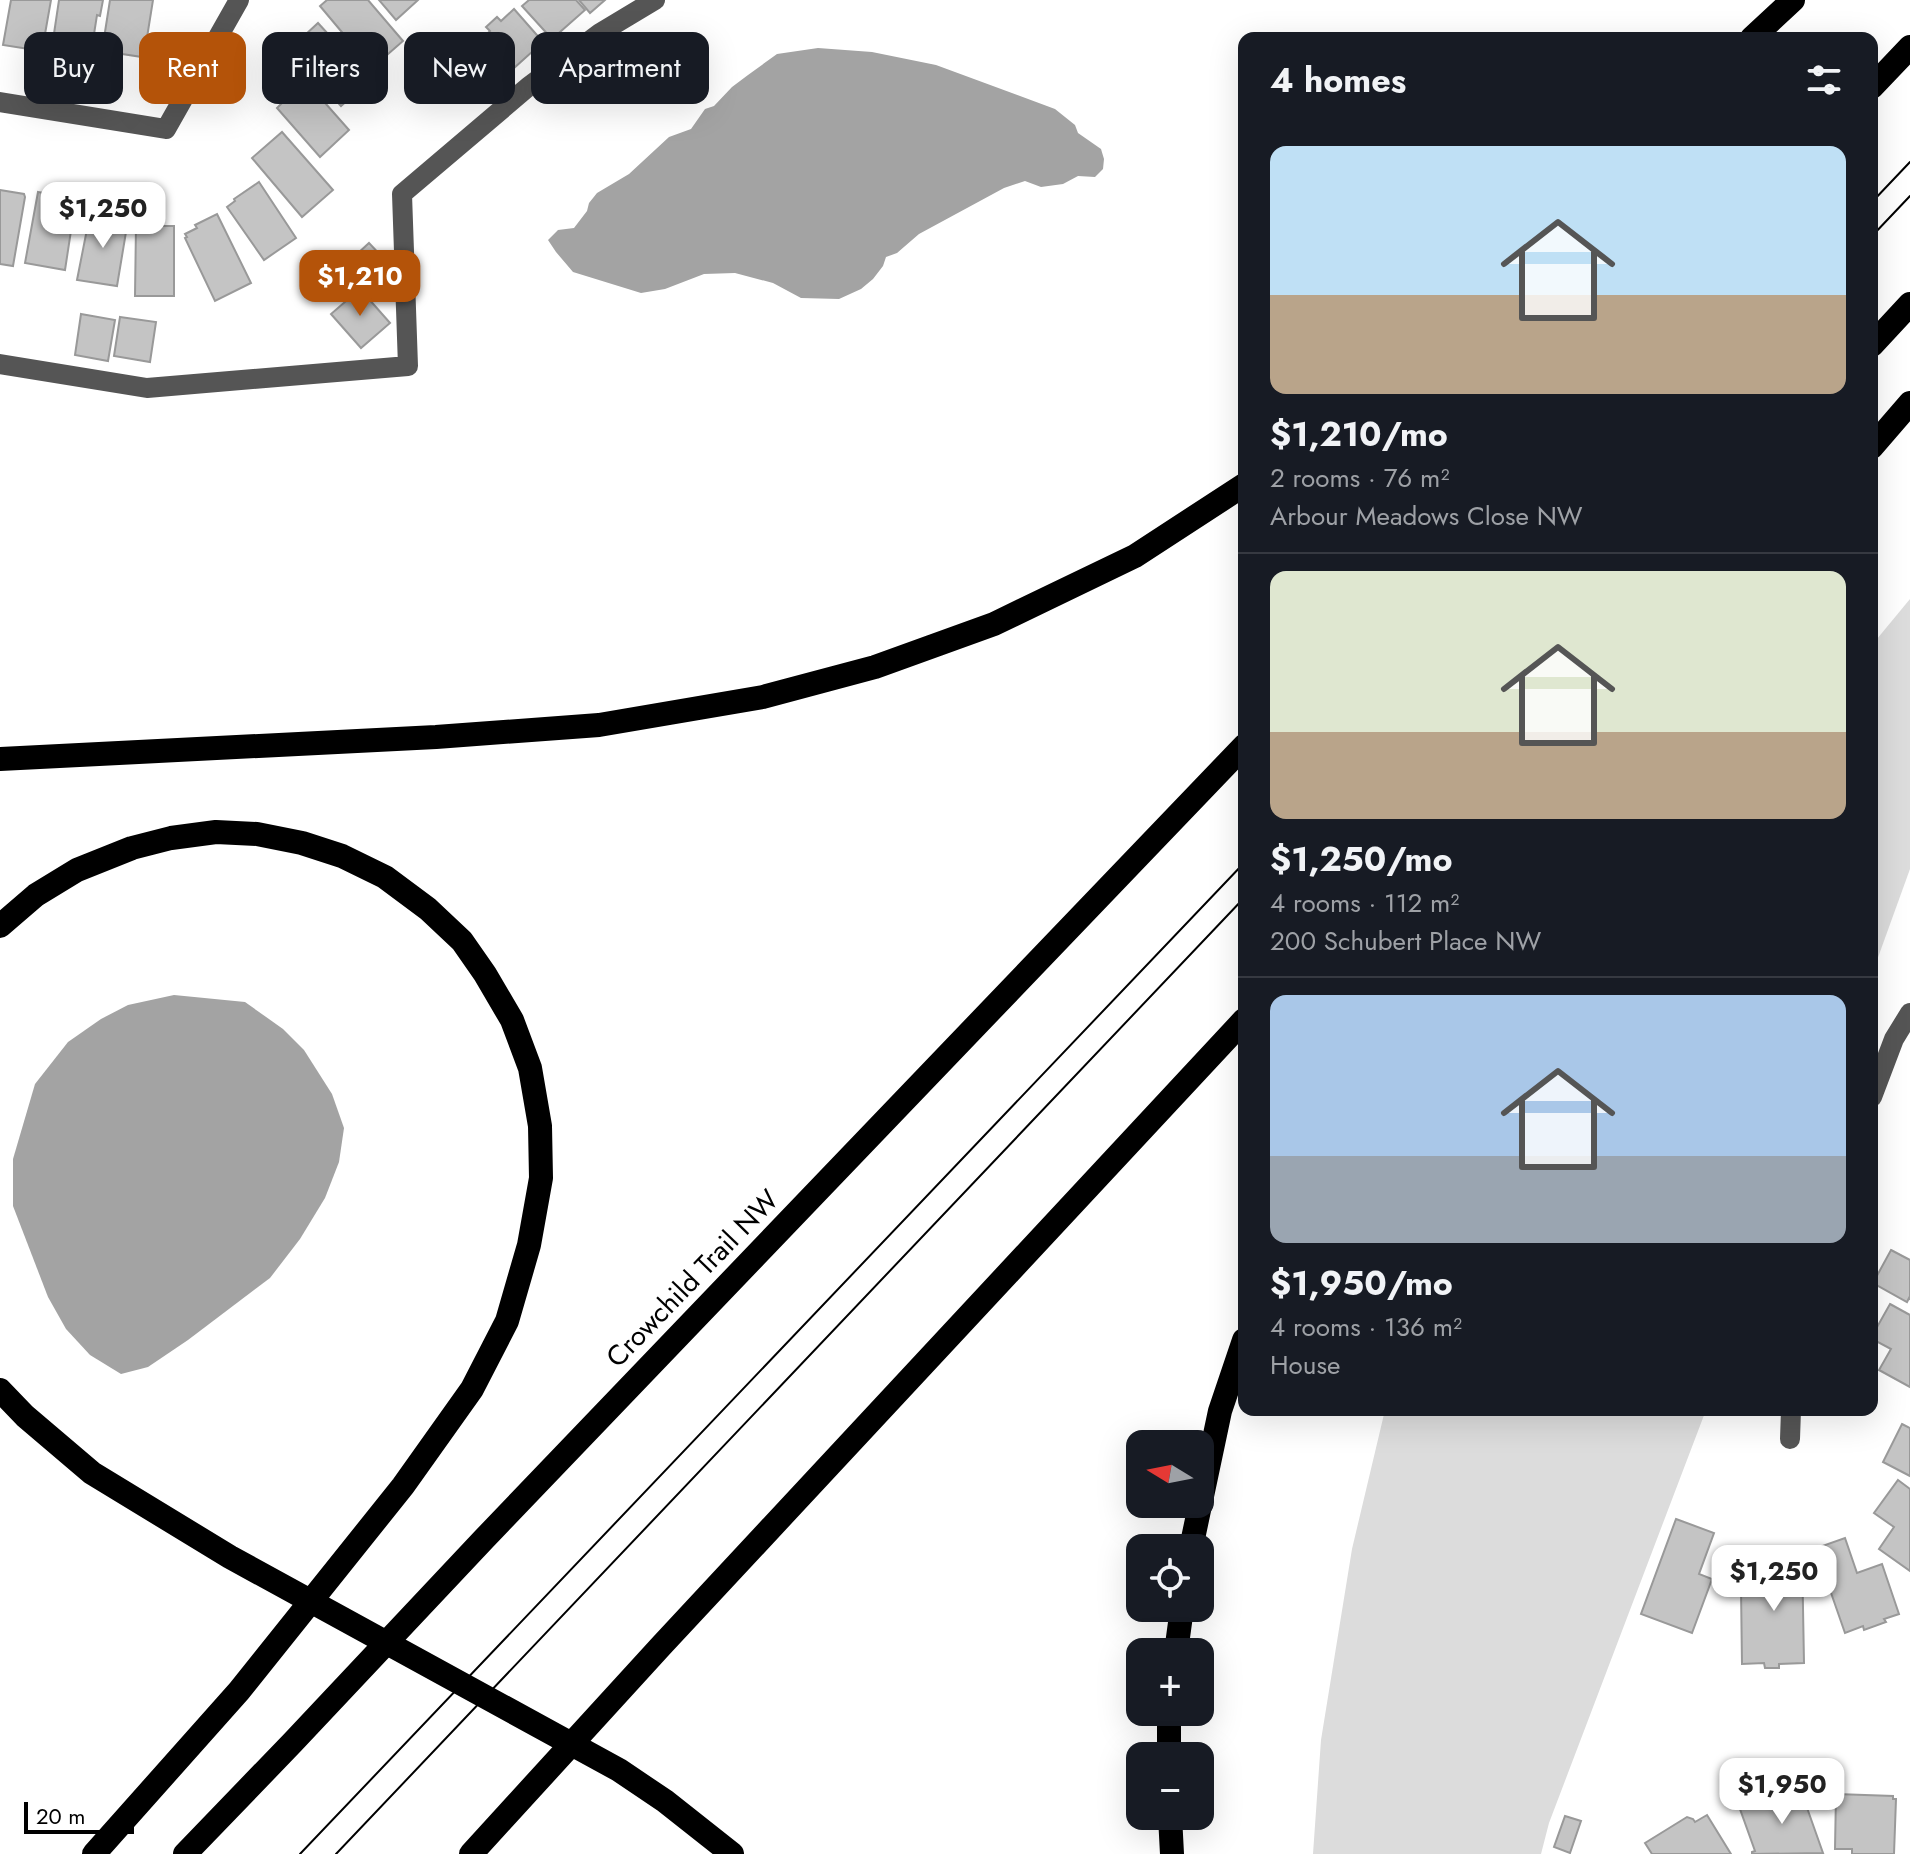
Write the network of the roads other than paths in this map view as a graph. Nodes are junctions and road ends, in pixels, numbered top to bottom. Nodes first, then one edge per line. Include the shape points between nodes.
1 (239, 0) edge
2 (655, 0) edge
3 (1793, 0) edge
4 (1758, 32) edge
5 (1910, 47) edge
6 (1878, 81) edge
7 (0, 102) edge
8 (1910, 304) edge
9 (1878, 339) edge
10 (0, 364) edge
11 (1910, 403) edge
12 (1878, 440) edge
13 (1238, 489) edge
14 (1238, 752) edge
15 (0, 759) edge
16 (0, 926) edge
17 (1910, 1013) edge
18 (1238, 1026) edge
19 (1878, 1081) edge
20 (1238, 1358) edge
21 (0, 1390) edge
22 (1791, 1416) edge
23 (1790, 1439) dead end
24 (1194, 1534) edge
25 (1171, 1830) edge
26 (94, 1854) edge
27 (185, 1854) edge
28 (471, 1854) edge
29 (732, 1854) edge
30 (1172, 1854) edge

1 - 7 street via 166,129
2 - 10 street via 528,87 402,194 408,366 147,388
3 - 4 highway
5 - 6 highway
8 - 9 highway
11 - 12 highway
13 - 15 highway via 1135,556 994,624 875,667 763,697 599,725
14 - 27 highway, Crowchild Trail NW
16 - 26 highway via 77,870 171,838 257,834 342,856 385,877 462,941 512,1020 530,1068 540,1126 541,1178 529,1245 507,1321 472,1389 403,1486 239,1691
17 - 19 street
18 - 28 highway
20 - 24 highway via 1220,1411
21 - 29 highway via 92,1473 230,1557 619,1770
22 - 23 street
25 - 30 highway

